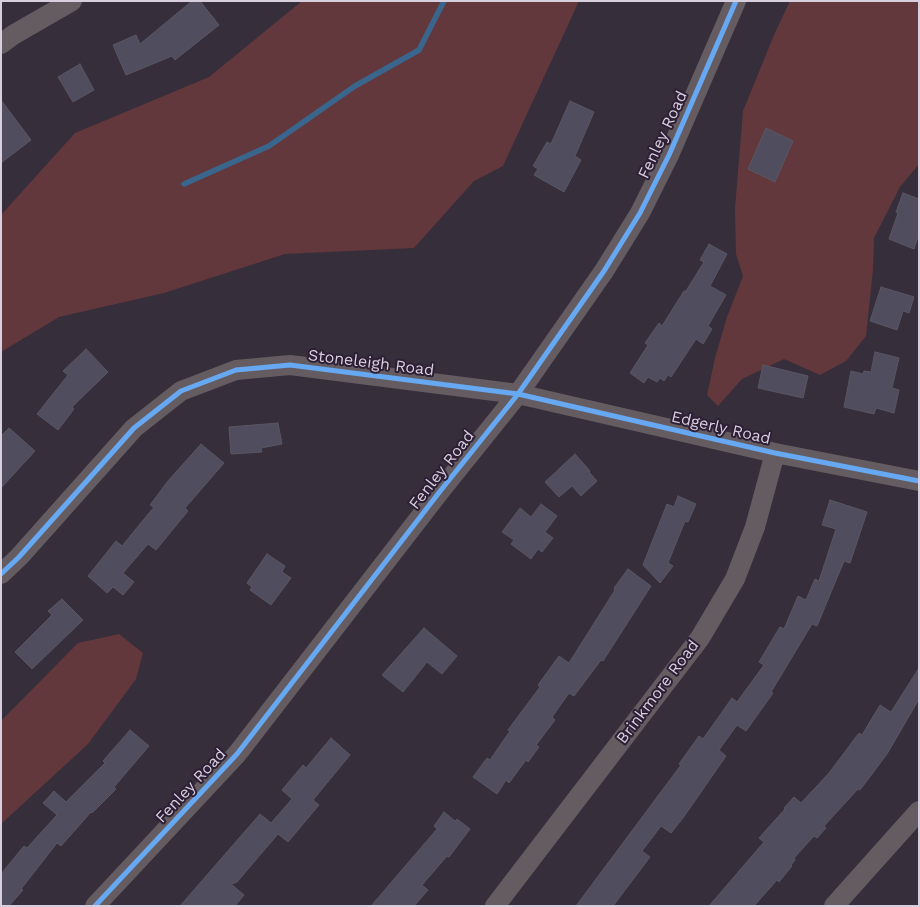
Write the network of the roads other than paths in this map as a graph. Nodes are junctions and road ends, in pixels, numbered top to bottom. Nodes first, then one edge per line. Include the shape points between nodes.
1 (72, 1) edge
2 (736, 1) edge
3 (1, 44) edge
4 (518, 394) junction
5 (775, 453) junction
6 (919, 481) edge
7 (1, 574) edge
8 (919, 811) edge
9 (95, 906) edge
10 (495, 906) edge
11 (834, 906) edge

1 - 3 street
2 - 4 street, Fenley Road via 640,213 604,271
4 - 5 street, Edgerly Road
4 - 7 street, Stoneleigh Road via 290,365 236,370 181,392 134,428 19,558
4 - 9 street, Fenley Road via 237,754
5 - 6 street, Edgerly Road
5 - 10 street, Brinkmore Road via 755,527 735,579 700,638
8 - 11 street

